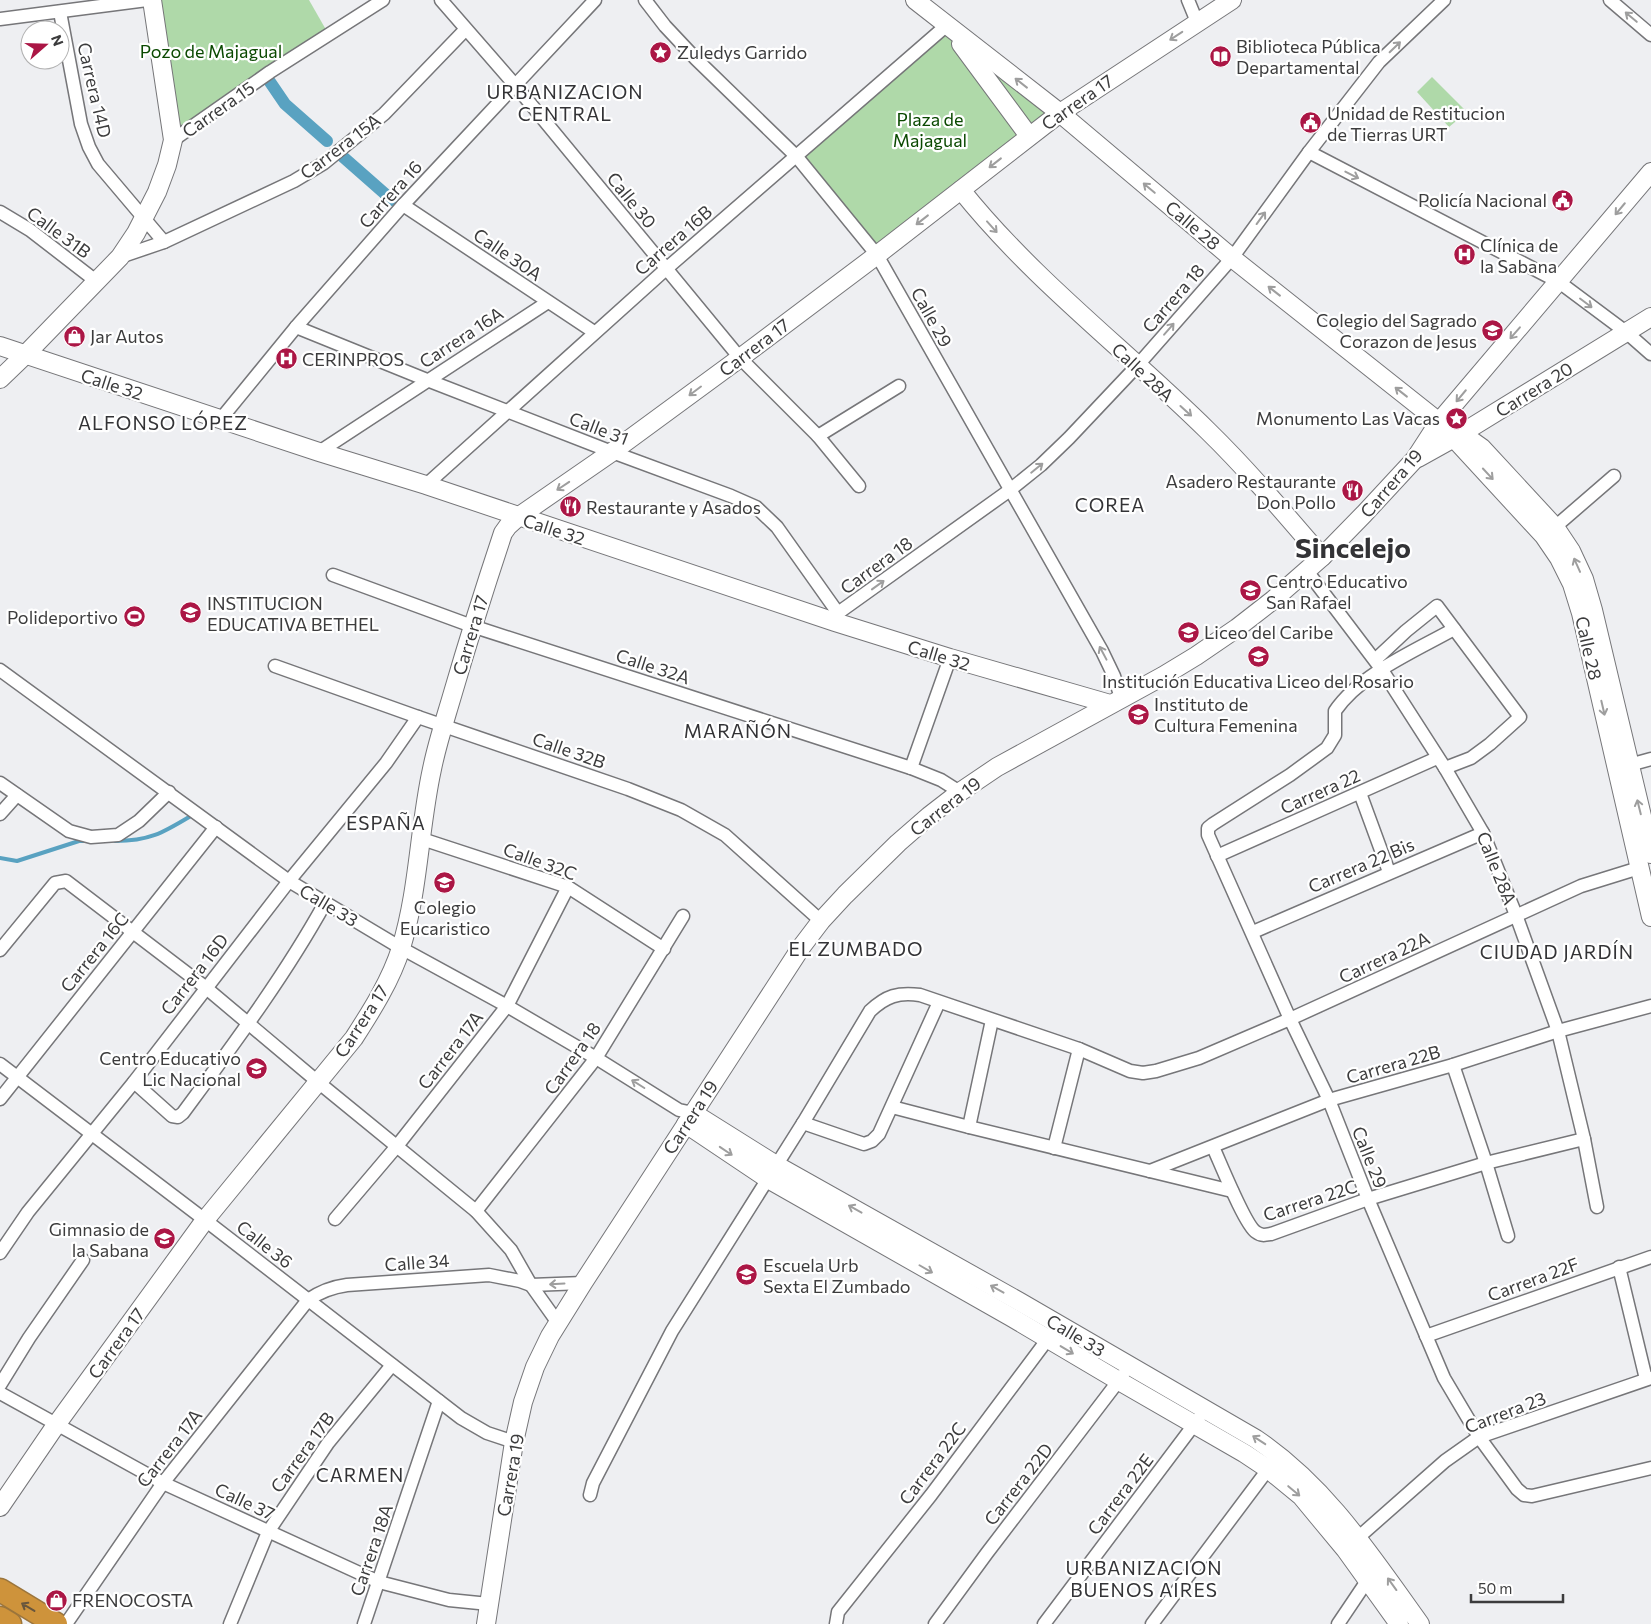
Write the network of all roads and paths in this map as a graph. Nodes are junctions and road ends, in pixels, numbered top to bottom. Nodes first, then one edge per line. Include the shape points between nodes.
1 (147, 0) edge
2 (152, 0) edge
3 (383, 0) edge
4 (440, 0) edge
5 (595, 0) edge
6 (645, 0) edge
7 (915, 0) edge
8 (1188, 0) edge
9 (1232, 0) edge
10 (1444, 0) edge
11 (1610, 0) edge
12 (60, 12) junction
13 (0, 19) edge
14 (1197, 22) junction
15 (947, 25) junction
16 (465, 30) junction
17 (1651, 35) edge
18 (515, 85) junction
19 (1060, 113) junction
20 (1029, 136) junction
21 (173, 140) junction
22 (1309, 152) junction
23 (797, 156) junction
24 (1651, 172) edge
25 (961, 190) junction
26 (403, 205) junction
27 (0, 212) edge
28 (144, 218) junction
29 (164, 242) junction
30 (877, 255) junction
31 (120, 257) junction
32 (1232, 258) junction
33 (666, 269) junction
34 (96, 281) junction
35 (1559, 282) junction
36 (548, 302) junction
37 (1651, 317) edge
38 (296, 327) junction
39 (594, 332) junction
40 (1626, 332) junction
41 (0, 346) edge
42 (1651, 354) edge
43 (25, 355) junction
44 (740, 358) junction
45 (1137, 366) junction
46 (0, 379) edge
47 (427, 380) junction
48 (899, 386) dead end
49 (508, 412) junction
50 (220, 420) junction
51 (1440, 422) junction
52 (818, 436) junction
53 (1458, 436) junction
54 (319, 452) junction
55 (612, 452) junction
56 (1415, 459) junction
57 (1614, 476) dead end
58 (426, 485) junction
59 (860, 486) dead end
60 (1010, 490) junction
61 (518, 517) junction
62 (1554, 527) junction
63 (1322, 557) junction
64 (1307, 571) junction
65 (333, 575) dead end
66 (837, 617) junction
67 (472, 626) junction
68 (1454, 630) junction
69 (950, 658) junction
70 (1378, 665) junction
71 (275, 666) dead end
72 (0, 670) edge
73 (1116, 701) junction
74 (418, 717) junction
75 (443, 725) junction
76 (1651, 759) edge
77 (1441, 763) junction
78 (1623, 767) junction
79 (911, 768) junction
80 (0, 783) edge
81 (169, 792) junction
82 (960, 792) junction
83 (1360, 793) junction
84 (17, 794) junction
85 (0, 814) edge
86 (216, 827) junction
87 (1483, 832) junction
88 (422, 839) junction
89 (1651, 854) edge
90 (1217, 856) junction
91 (1639, 868) junction
92 (1389, 872) junction
93 (289, 881) junction
94 (568, 887) junction
95 (325, 903) junction
96 (1516, 915) junction
97 (684, 916) dead end
98 (1651, 917) edge
99 (821, 922) junction
100 (132, 932) junction
101 (1253, 932) junction
102 (401, 948) junction
103 (664, 949) junction
104 (0, 950) edge
105 (205, 988) junction
106 (939, 1002) junction
107 (507, 1006) junction
108 (1651, 1006) edge
109 (1290, 1019) junction
110 (992, 1020) junction
111 (248, 1024) junction
112 (1558, 1031) junction
113 (1079, 1049) junction
114 (596, 1058) junction
115 (0, 1064) edge
116 (1453, 1065) junction
117 (17, 1076) junction
118 (134, 1082) junction
119 (318, 1082) junction
120 (0, 1099) edge
121 (1329, 1100) junction
122 (892, 1107) junction
123 (686, 1116) junction
124 (803, 1123) junction
125 (968, 1127) junction
126 (92, 1135) junction
127 (1584, 1139) junction
128 (397, 1146) junction
129 (1213, 1147) junction
130 (1054, 1148) junction
131 (1486, 1164) junction
132 (1150, 1171) junction
133 (772, 1172) junction
134 (1232, 1191) junction
135 (1368, 1199) junction
136 (1597, 1207) dead end
137 (476, 1210) junction
138 (335, 1219) dead end
139 (205, 1220) junction
140 (1508, 1236) dead end
141 (0, 1253) edge
142 (1651, 1257) edge
143 (83, 1260) dead end
144 (1619, 1267) junction
145 (583, 1283) junction
146 (532, 1285) junction
147 (308, 1300) junction
148 (1020, 1302) junction
149 (1010, 1317) junction
150 (558, 1322) junction
151 (1059, 1325) junction
152 (1426, 1336) junction
153 (1048, 1339) junction
154 (392, 1365) junction
155 (1129, 1366) junction
156 (1648, 1379) edge
157 (1119, 1381) junction
158 (0, 1385) edge
159 (0, 1394) edge
160 (439, 1402) junction
161 (1205, 1409) junction
162 (1194, 1424) junction
163 (56, 1425) junction
164 (1479, 1437) junction
165 (514, 1442) junction
166 (1279, 1454) junction
167 (1651, 1468) edge
168 (1268, 1469) junction
169 (163, 1483) junction
170 (590, 1495) dead end
171 (0, 1507) edge
172 (268, 1532) junction
173 (1352, 1543) junction
174 (1377, 1564) junction
175 (1368, 1580) junction
176 (379, 1582) junction
177 (0, 1590) edge
178 (489, 1604) junction
179 (0, 1618) edge
180 (10, 1624) edge
181 (56, 1624) edge
182 (66, 1624) edge
183 (230, 1624) edge
184 (364, 1624) edge
185 (486, 1624) edge
186 (836, 1624) edge
187 (935, 1624) edge
188 (1044, 1624) edge
189 (1152, 1624) edge
190 (1338, 1624) edge
191 (1399, 1624) edge
192 (1420, 1624) edge

1 - 12 street
2 - 21 street
3 - 21 street, Carrera 15 via 270,72
4 - 16 street, Calle 30
5 - 18 street, Carrera 16
6 - 23 street, Calle 29 via 696,59
7 - 15 street, Calle 28
8 - 14 street
9 - 14 street, Carrera 17
22 -> 10 street, Carrera 18 via 1379,62
17 -> 11 street
12 - 13 street
12 - 28 street, Carrera 14D via 81,124 89,147 98,164
14 -> 19 street, Carrera 17
19 -> 15 street, Calle 28
15 - 20 street, Calle 28
15 - 23 street, Carrera 16B
16 - 18 street, Calle 30
16 - 29 street, Carrera 15A via 384,114 324,163
18 - 26 street, Carrera 16
18 - 33 street, Calle 30
19 - 20 street, Carrera 17
32 -> 19 street, Calle 28
20 -> 25 street, Carrera 17
21 - 28 street, Carrera 15 via 157,192
32 -> 22 street, Carrera 18
22 -> 35 street
23 - 30 street, Calle 29
23 - 33 street, Carrera 16B
24 -> 35 street, Carrera 19
25 -> 30 street, Carrera 17
25 -> 45 street, Calle 28A via 1013,251
26 - 36 street, Calle 30A
26 - 38 street, Carrera 16
27 - 34 street, Calle 31B via 30,230
28 - 29 street
28 - 31 street, Carrera 15A
29 - 31 street, Carrera 15A
30 - 44 street, Carrera 17
30 - 60 street, Calle 29
31 - 34 street, Carrera 15A
45 -> 32 street, Carrera 18
51 -> 32 street, Calle 28
33 - 39 street, Carrera 16B
33 - 44 street, Calle 30
34 - 43 street, Carrera 15A
35 -> 40 street
35 -> 51 street, Carrera 19
36 - 39 street, Calle 30A
36 - 47 street, Carrera 16A
37 - 40 street, Carrera 20
38 - 47 street, Calle 31
38 - 50 street, Carrera 16
39 - 49 street, Carrera 16B
40 - 42 street
40 - 53 street, Carrera 20
41 - 43 street, Calle 32
43 - 46 street, Carrera 15A
43 - 50 street, Calle 32
44 - 52 street, Calle 30
44 -> 55 street, Carrera 17
60 -> 45 street, Carrera 18 via 1069,438
45 -> 63 street, Calle 28A via 1207,430
47 - 49 street, Calle 31
47 - 54 street, Carrera 16A
48 - 52 street
49 - 55 street, Calle 31
49 - 58 street, Carrera 16B
50 - 54 street, Calle 32
51 - 53 street, Calle 28
51 - 56 street, Carrera 19
52 - 59 street, Calle 30
53 - 56 street, Carrera 20
53 - 62 street, Calle 28 via 1482,448
53 -> 78 street, Calle 28 via 1544,536 1572,584
54 - 58 street, Calle 32
55 -> 61 street, Carrera 17
55 - 66 street, Calle 31 via 756,507 777,527
56 - 63 street, Carrera 19
57 - 62 street
58 - 61 street, Calle 32
66 -> 60 street, Carrera 18
73 -> 60 street, Calle 29 via 1114,676 1102,651
61 - 66 street, Calle 32
61 - 67 street, Carrera 17 via 503,534
78 -> 62 street, Calle 28 via 1593,610 1571,551
63 - 64 street, Carrera 19
64 - 70 street, Calle 28A
64 - 73 street, Carrera 19 via 1238,628 1163,676
65 - 67 street, Calle 32A
66 - 69 street, Calle 32
67 - 75 street, Carrera 17
67 - 79 street, Calle 32A
68 - 70 street
68 - 70 street via 1440,608 1434,607
68 - 77 street, Carrera 22 via 1520,717 1471,758
69 - 73 street, Calle 32
69 - 79 street
70 - 77 street, Calle 28A
70 - 90 street, Calle 29 via 1335,711 1335,735 1327,748 1208,828
71 - 74 street, Calle 32B
72 - 81 street, Calle 33
73 - 82 street, Carrera 19 via 996,767
74 - 75 street, Calle 32B
74 - 93 street, Carrera 16D via 386,763
75 - 88 street, Carrera 17 via 428,786
75 - 99 street, Calle 32B via 681,810 724,835
76 - 78 street
77 - 83 street, Carrera 22
77 - 87 street, Calle 28A
89 -> 78 street, Calle 28
78 - 91 street, Calle 28
79 - 82 street, Calle 32A
80 - 84 street
81 - 84 street via 139,821 118,835 91,837 69,831
81 - 86 street, Calle 33
82 - 99 street, Carrera 19 via 898,843
83 - 90 street, Carrera 22
83 - 92 street
84 - 85 street
86 - 93 street, Calle 33
86 - 100 street, Carrera 16C
87 - 92 street, Carrera 22 Bis
87 - 96 street, Calle 28A
88 - 94 street, Calle 32C
88 - 102 street, Carrera 17
90 - 101 street, Calle 29
91 - 96 street, Carrera 22A via 1581,886
91 - 98 street, Calle 28
92 - 101 street, Carrera 22 Bis
93 - 95 street, Calle 33
93 - 105 street, Carrera 16D
94 - 103 street, Calle 32C
94 - 107 street, Carrera 17A
95 - 102 street, Calle 33
95 - 111 street via 308,935
96 - 109 street, Carrera 22A
96 - 112 street, Calle 28A
97 - 103 street, Carrera 18
99 - 123 street, Carrera 19
100 - 104 street via 66,881 60,881
100 - 105 street
100 - 117 street, Carrera 16C
101 - 109 street, Calle 29
102 - 107 street, Calle 33
102 - 119 street, Carrera 17 via 374,1006 354,1038
103 - 114 street, Carrera 18
105 - 111 street
105 - 118 street, Carrera 16D
106 - 110 street
106 - 122 street
106 - 124 street via 907,994 882,1000 870,1011
107 - 114 street, Calle 33
107 - 128 street, Carrera 17A
108 - 112 street, Carrera 22B
109 - 113 street, Carrera 22A via 1199,1058 1142,1073
109 - 121 street, Calle 29
110 - 113 street
110 - 125 street
111 - 118 street via 178,1117 172,1116
111 - 119 street
112 - 116 street, Carrera 22B
112 - 127 street, Calle 28A
113 - 130 street
123 -> 114 street, Calle 33
114 - 137 street, Carrera 18
115 - 117 street, Calle 36
116 - 121 street, Carrera 22B
116 - 131 street
117 - 120 street, Carrera 16C
117 - 126 street, Calle 36
118 - 126 street, Carrera 16D
119 - 128 street
119 - 139 street, Carrera 17
121 - 129 street, Carrera 22B
121 - 135 street, Calle 29
122 - 124 street via 879,1134 864,1144
122 - 125 street
123 - 133 street, Calle 33
123 - 145 street, Carrera 19
124 - 133 street
125 - 130 street
126 - 139 street, Calle 36
126 - 141 street, Carrera 16D via 28,1212
127 - 131 street, Carrera 22C
127 - 136 street, Calle 28A
128 - 137 street
128 - 138 street, Carrera 17A
129 - 132 street, Carrera 22B
129 - 134 street, Carrera 22C
130 - 132 street
131 - 135 street, Carrera 22C
131 - 140 street
132 - 134 street
148 -> 133 street, Calle 33
133 -> 149 street, Calle 33
133 - 170 street via 672,1331 593,1483
134 - 135 street, Carrera 22C via 1254,1231 1261,1235
135 - 152 street, Calle 29
137 - 146 street via 511,1250
139 - 147 street, Calle 36
139 - 163 street, Carrera 17
142 - 144 street, Carrera 22F
143 - 158 street
144 - 152 street, Carrera 22F
144 - 156 street
145 -> 146 street, Calle 34
145 - 150 street, Carrera 19
146 - 147 street, Calle 34 via 489,1275 460,1276 346,1284 331,1287
146 - 150 street
147 - 154 street, Calle 36
147 - 169 street, Carrera 17A
148 - 149 street
148 - 151 street, Calle 33
149 - 153 street, Calle 33
150 - 165 street, Carrera 19 via 535,1367
151 - 153 street, Carrera 22C
151 - 155 street, Calle 33
152 - 164 street, Calle 29 via 1444,1378
153 -> 157 street, Calle 33
153 - 186 street, Carrera 22C via 838,1612
154 - 160 street, Calle 36
154 - 172 street, Carrera 17B via 328,1443
155 - 157 street, Carrera 22D
155 - 161 street, Calle 33
156 - 164 street, Carrera 23
157 - 162 street, Calle 33
157 - 187 street, Carrera 22D
159 - 163 street, Calle 37
160 - 165 street, Calle 36 via 487,1433
160 - 176 street, Carrera 18A
161 - 162 street, Carrera 22E
166 -> 161 street, Calle 33
162 - 168 street, Calle 33
162 - 188 street, Carrera 22E
163 - 169 street, Calle 37
163 - 171 street, Carrera 17
164 - 167 street, Calle 29 via 1524,1495 1532,1496
164 - 173 street, Carrera 23 via 1445,1461
165 - 178 street, Carrera 19
166 - 168 street
166 - 173 street, Calle 33 via 1312,1483
168 -> 173 street, Calle 33
168 - 189 street
169 - 172 street, Calle 37
169 - 182 street, Carrera 17A
172 - 176 street, Calle 37
172 - 183 street, Carrera 17B
173 - 174 street, Calle 33
173 - 175 street, Calle 33
174 - 175 street
192 -> 174 street, Calle 33
175 - 190 street
175 - 191 street, Calle 33
176 - 178 street, Calle 37 via 448,1600
176 - 184 street, Carrera 18A
181 -> 177 highway
178 - 185 street, Carrera 19
179 - 180 highway

